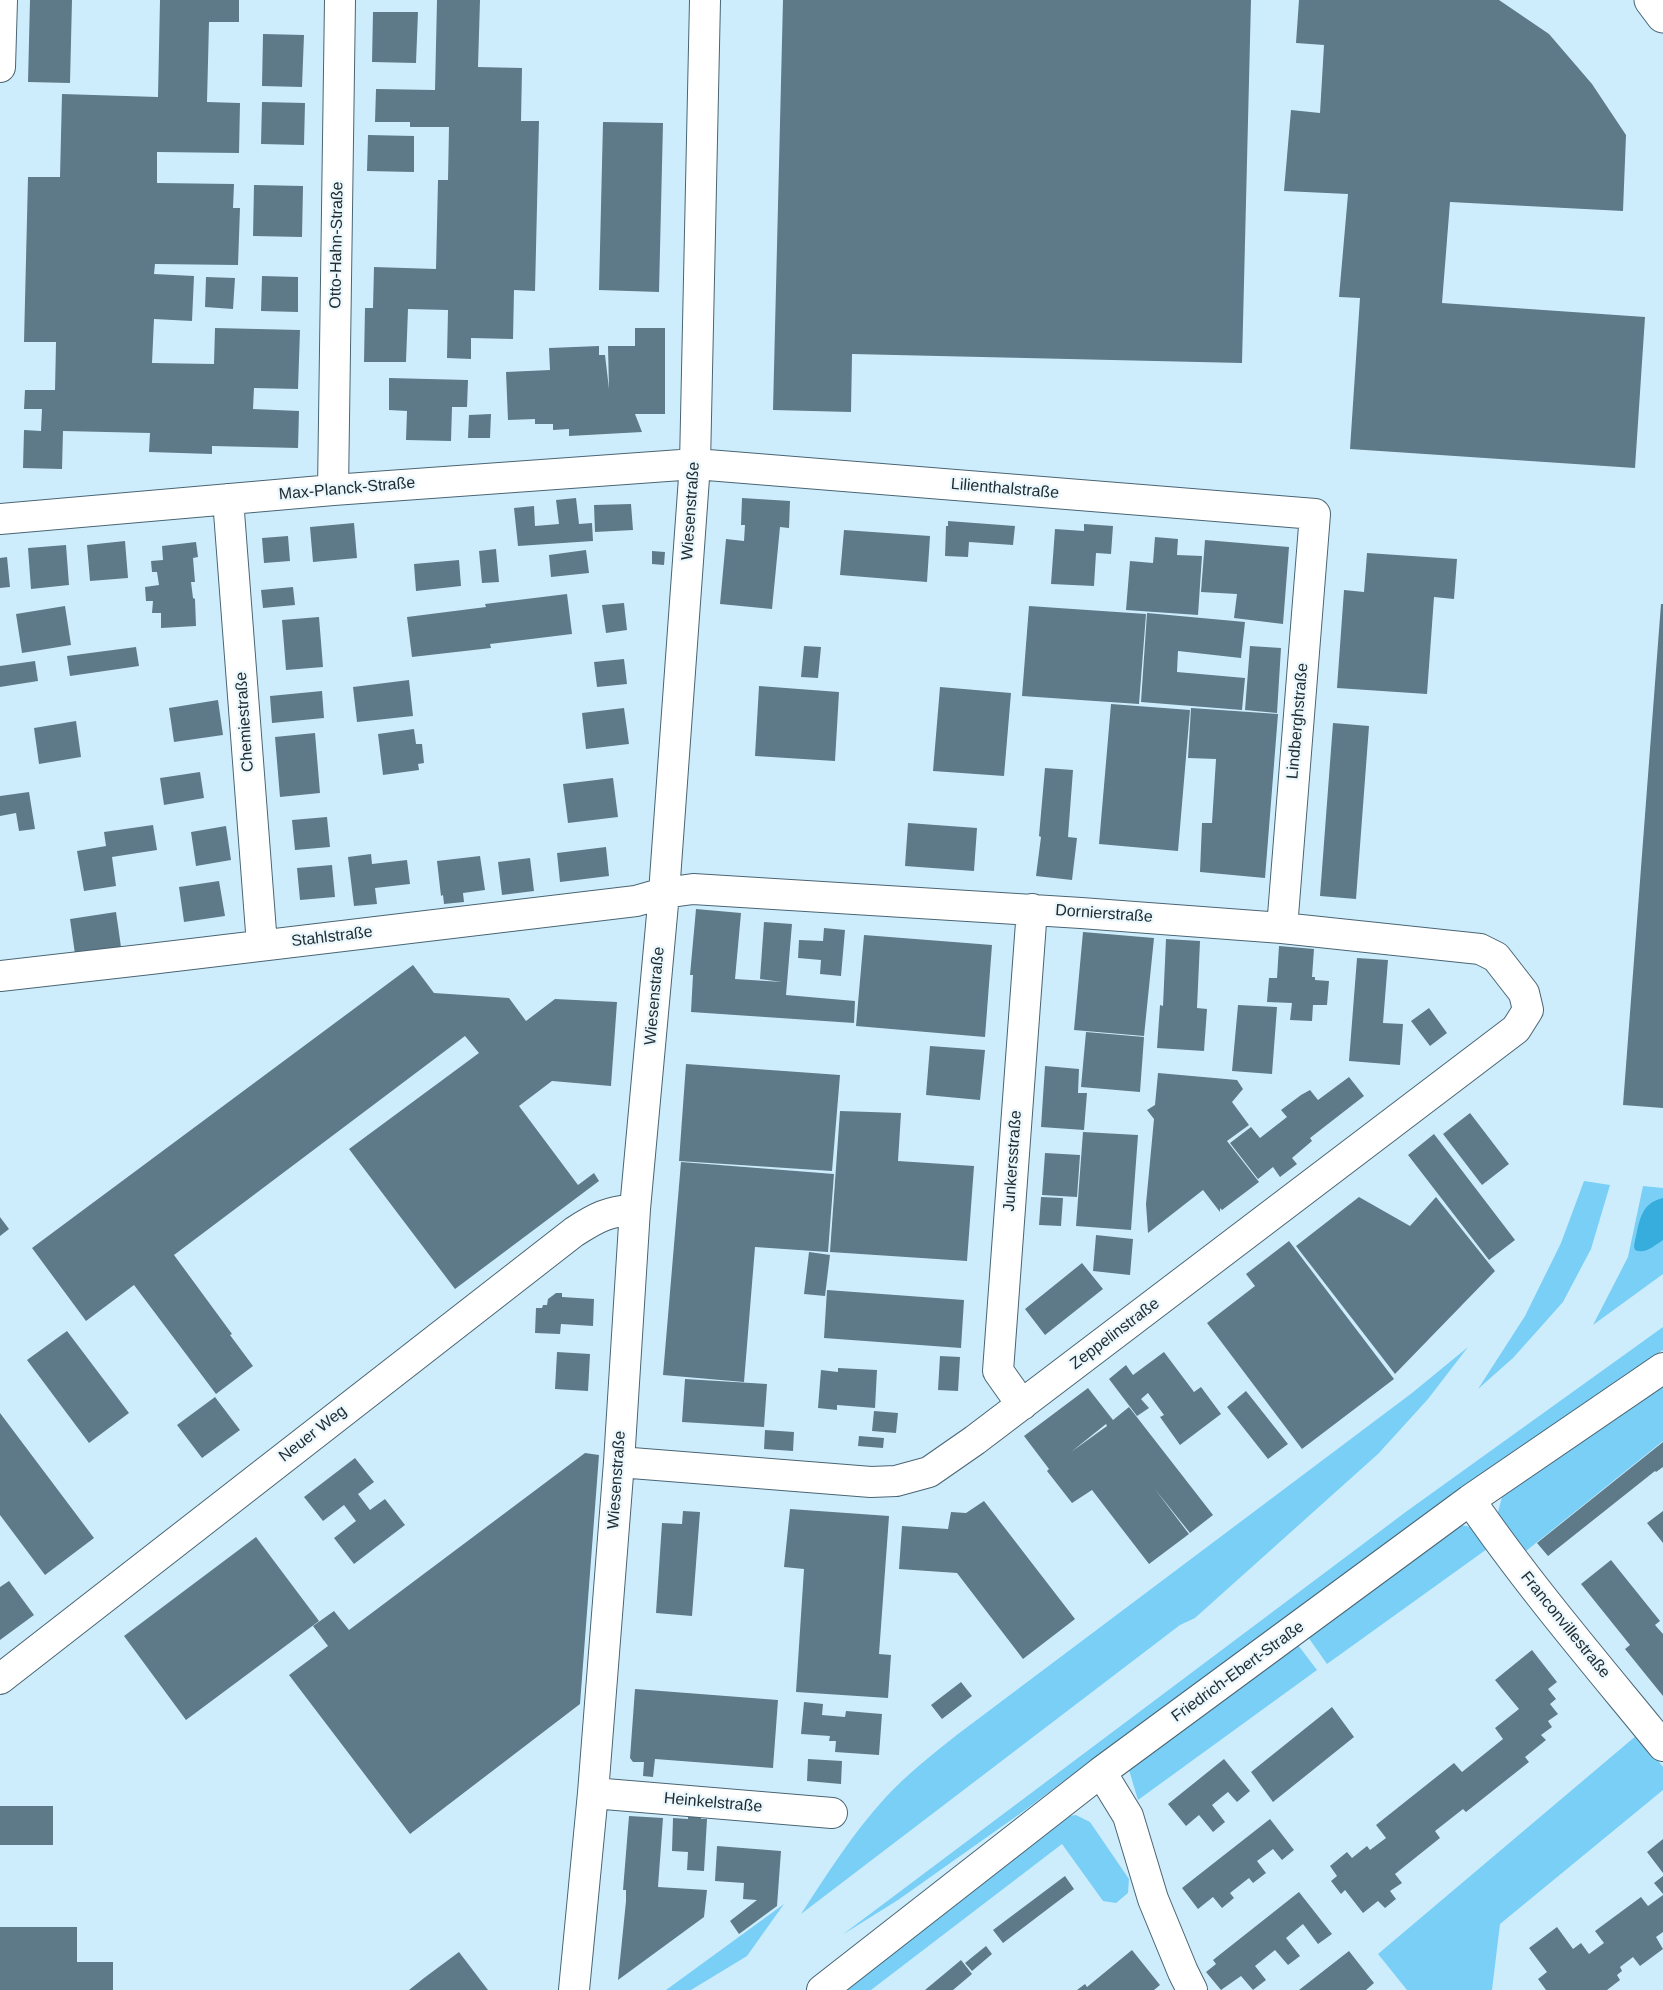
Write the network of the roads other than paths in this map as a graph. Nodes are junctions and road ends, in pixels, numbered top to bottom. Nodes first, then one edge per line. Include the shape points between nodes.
1 (2, 0) edge
2 (340, 0) edge
3 (705, 0) edge
4 (1651, 0) edge
5 (1663, 16) edge
6 (0, 67) edge
7 (695, 464) junction
8 (333, 490) junction
9 (228, 499) junction
10 (1315, 514) joint
11 (0, 519) edge
12 (664, 893) junction
13 (1032, 909) junction
14 (1282, 928) junction
15 (262, 945) junction
16 (0, 976) edge
17 (1524, 993) joint
18 (635, 1209) junction
19 (1663, 1368) edge
20 (1022, 1405) junction
21 (619, 1462) junction
22 (1470, 1500) junction
23 (0, 1679) edge
24 (1663, 1746) edge
25 (1101, 1772) junction
26 (593, 1793) junction
27 (832, 1813) dead end
28 (574, 1990) edge
29 (822, 1990) edge
30 (1192, 1990) edge

1 - 6 street
2 - 8 street, Otto-Hahn-Straße
3 - 7 street, Wiesenstraße
4 - 5 main road
7 - 8 street, Max-Planck-Straße
7 - 10 street, Lilienthalstraße
7 - 12 street, Wiesenstraße
8 - 9 street, Max-Planck-Straße
9 - 11 street, Max-Planck-Straße
9 - 15 street, Chemiestraße
10 - 14 street, Lindberghstraße
12 - 13 street, Dornierstraße via 693,889
12 - 15 street, Stahlstraße via 636,901
12 - 18 street, Wiesenstraße
13 - 14 street, Dornierstraße
13 - 20 street, Junkersstraße via 998,1371
14 - 17 street, Dornierstraße via 1480,948 1497,957
15 - 16 street, Stahlstraße
17 - 20 street, Zeppelinstraße via 1528,1010 1516,1029
18 - 21 street, Wiesenstraße
18 - 23 street, Neuer Weg via 611,1211 574,1232
19 - 22 street, Friedrich-Ebert-Straße
20 - 21 street, Zeppelinstraße via 929,1472 896,1481
21 - 26 street, Wiesenstraße
22 - 24 street, Franconvillestraße via 1540,1596
22 - 25 street, Friedrich-Ebert-Straße
25 - 29 street, Friedrich-Ebert-Straße
25 - 30 street via 1128,1816 1153,1899
26 - 27 street, Heinkelstraße
26 - 28 street, Wiesenstraße

